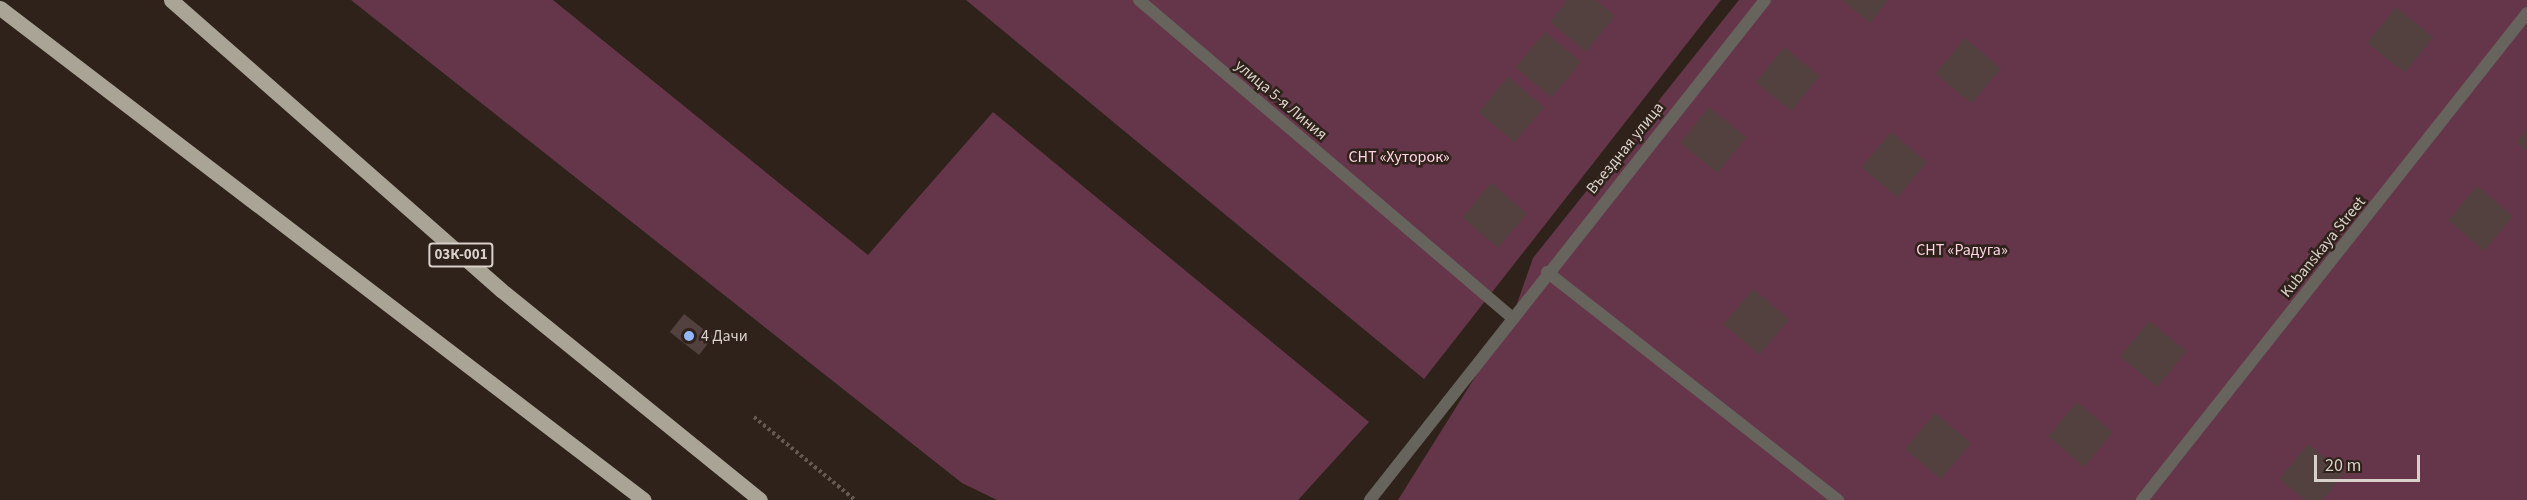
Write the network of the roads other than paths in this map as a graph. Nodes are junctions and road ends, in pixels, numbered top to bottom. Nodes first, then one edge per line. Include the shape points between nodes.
1 (171, 0) edge
2 (1139, 0) edge
3 (1765, 0) edge
4 (0, 8) edge
5 (2527, 13) edge
6 (1547, 272) junction
7 (1512, 318) junction
8 (644, 500) edge
9 (760, 500) edge
10 (1370, 500) edge
11 (1838, 500) edge
12 (2142, 500) edge

1 - 9 main road, 03К-001 via 501,290
2 - 7 street, улица 5-я Линия
3 - 6 street, Въездная улица
4 - 8 main road
5 - 12 street, Kubanskaya Street
6 - 7 street, Въездная улица
6 - 11 street
7 - 10 street, Въездная улица

